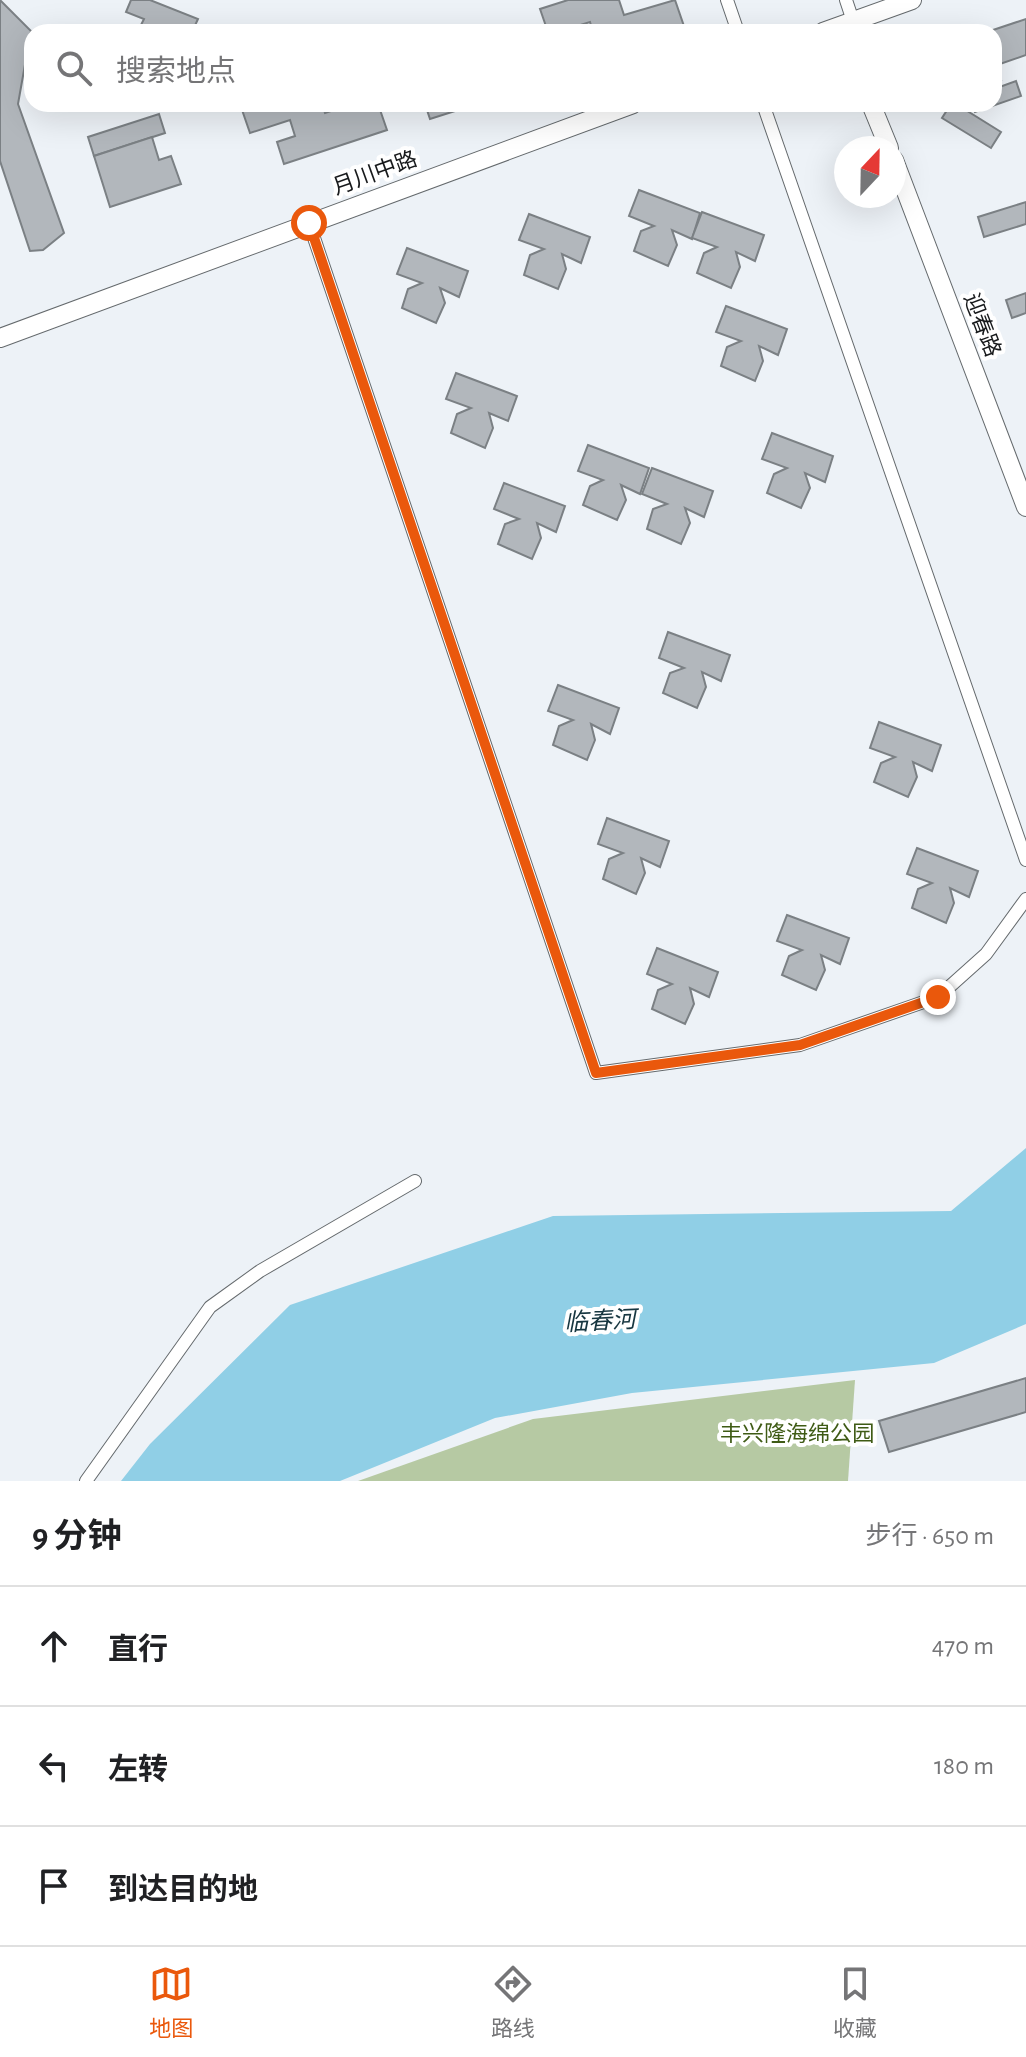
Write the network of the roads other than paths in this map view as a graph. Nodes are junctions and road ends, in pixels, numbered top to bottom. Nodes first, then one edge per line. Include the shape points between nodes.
1 (727, 0) edge
2 (846, 0) edge
3 (912, 0) edge
4 (735, 24) edge
5 (840, 24) edge
6 (849, 24) edge
7 (611, 112) edge
8 (766, 112) edge
9 (874, 112) edge
10 (884, 136) edge
11 (906, 192) edge
12 (309, 223) junction
13 (0, 337) edge
14 (1026, 507) edge
15 (1026, 860) edge
16 (1026, 899) edge
17 (415, 1181) dead end
18 (86, 1481) edge

1 - 4 street
2 - 5 street
3 - 6 street
7 - 12 street, 月川中路
8 - 15 street
9 - 10 street
11 - 14 street, 迎春路
12 - 13 street, 月川中路
12 - 16 street via 596,1073 800,1045 938,997 986,954
17 - 18 street via 260,1271 210,1307

